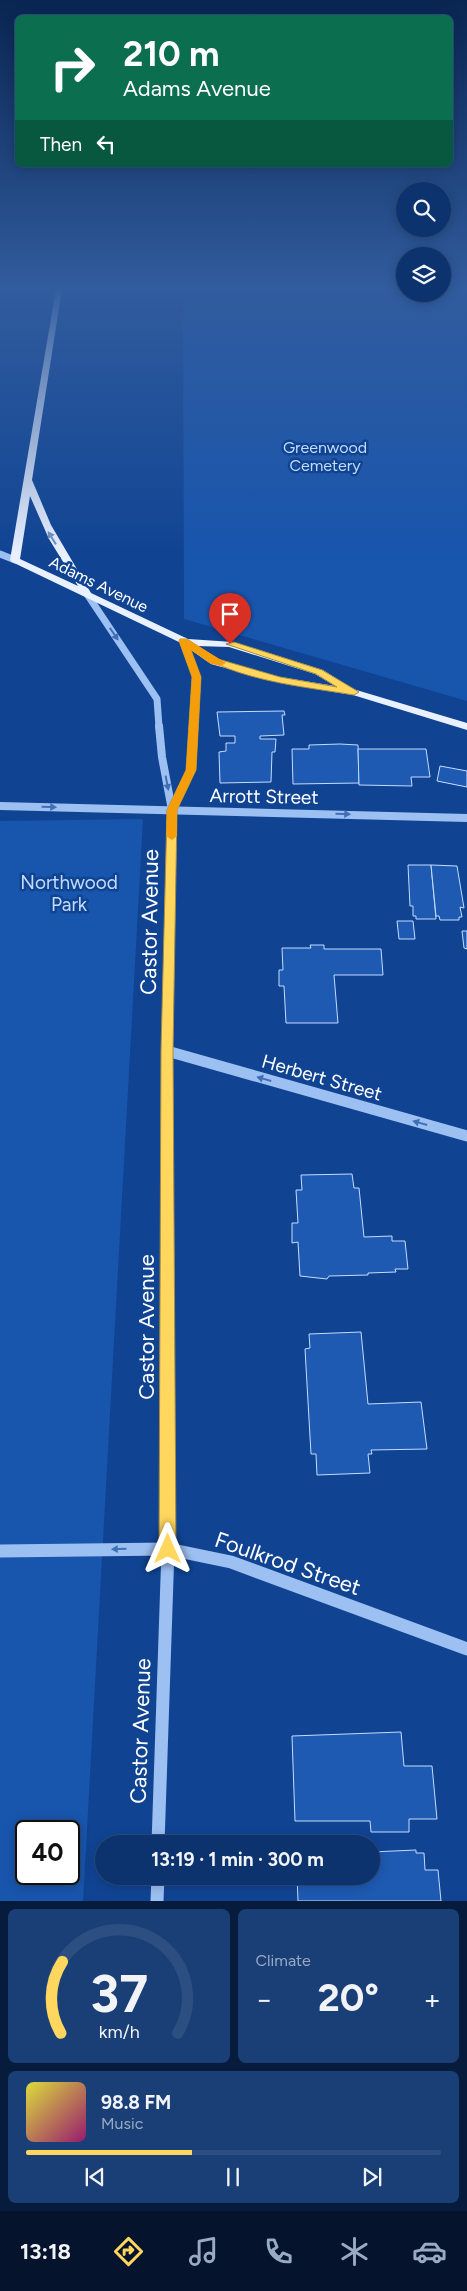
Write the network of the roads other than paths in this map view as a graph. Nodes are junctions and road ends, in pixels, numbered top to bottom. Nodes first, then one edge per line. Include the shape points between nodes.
1 (45, 378) edge
2 (28, 477) junction
3 (0, 554) edge
4 (15, 560) junction
5 (86, 594) junction
6 (184, 641) junction
7 (354, 692) junction
8 (467, 727) edge
9 (0, 806) edge
10 (172, 810) junction
11 (467, 818) edge
12 (167, 1051) junction
13 (467, 1136) edge
14 (168, 1549) junction
15 (0, 1551) edge
16 (467, 1649) edge
17 (158, 1835) edge
18 (158, 1885) edge
19 (157, 1901) edge

1 - 2 main road, Castor Avenue
2 - 4 main road, Castor Avenue
5 -> 2 main road, Castor Avenue via 37,510
3 - 4 street, Adams Avenue
4 - 5 main road, Adams Avenue
5 - 6 main road, Adams Avenue
5 -> 10 street, Castor Avenue via 157,699 162,757
6 - 7 main road, Adams Avenue via 230,644 319,672
6 - 7 main road, Adams Avenue via 215,662 280,680
6 - 10 street, Castor Avenue via 196,677 191,770
7 - 8 main road, Adams Avenue
9 -> 10 street, Arrott Street
10 -> 11 street, Arrott Street
10 - 12 street, Castor Avenue
13 -> 12 street, Herbert Street
12 - 14 street, Castor Avenue
14 -> 15 street, Foulkrod Street
14 - 16 street, Foulkrod Street via 230,1562
14 - 17 street, Castor Avenue
18 - 19 street

